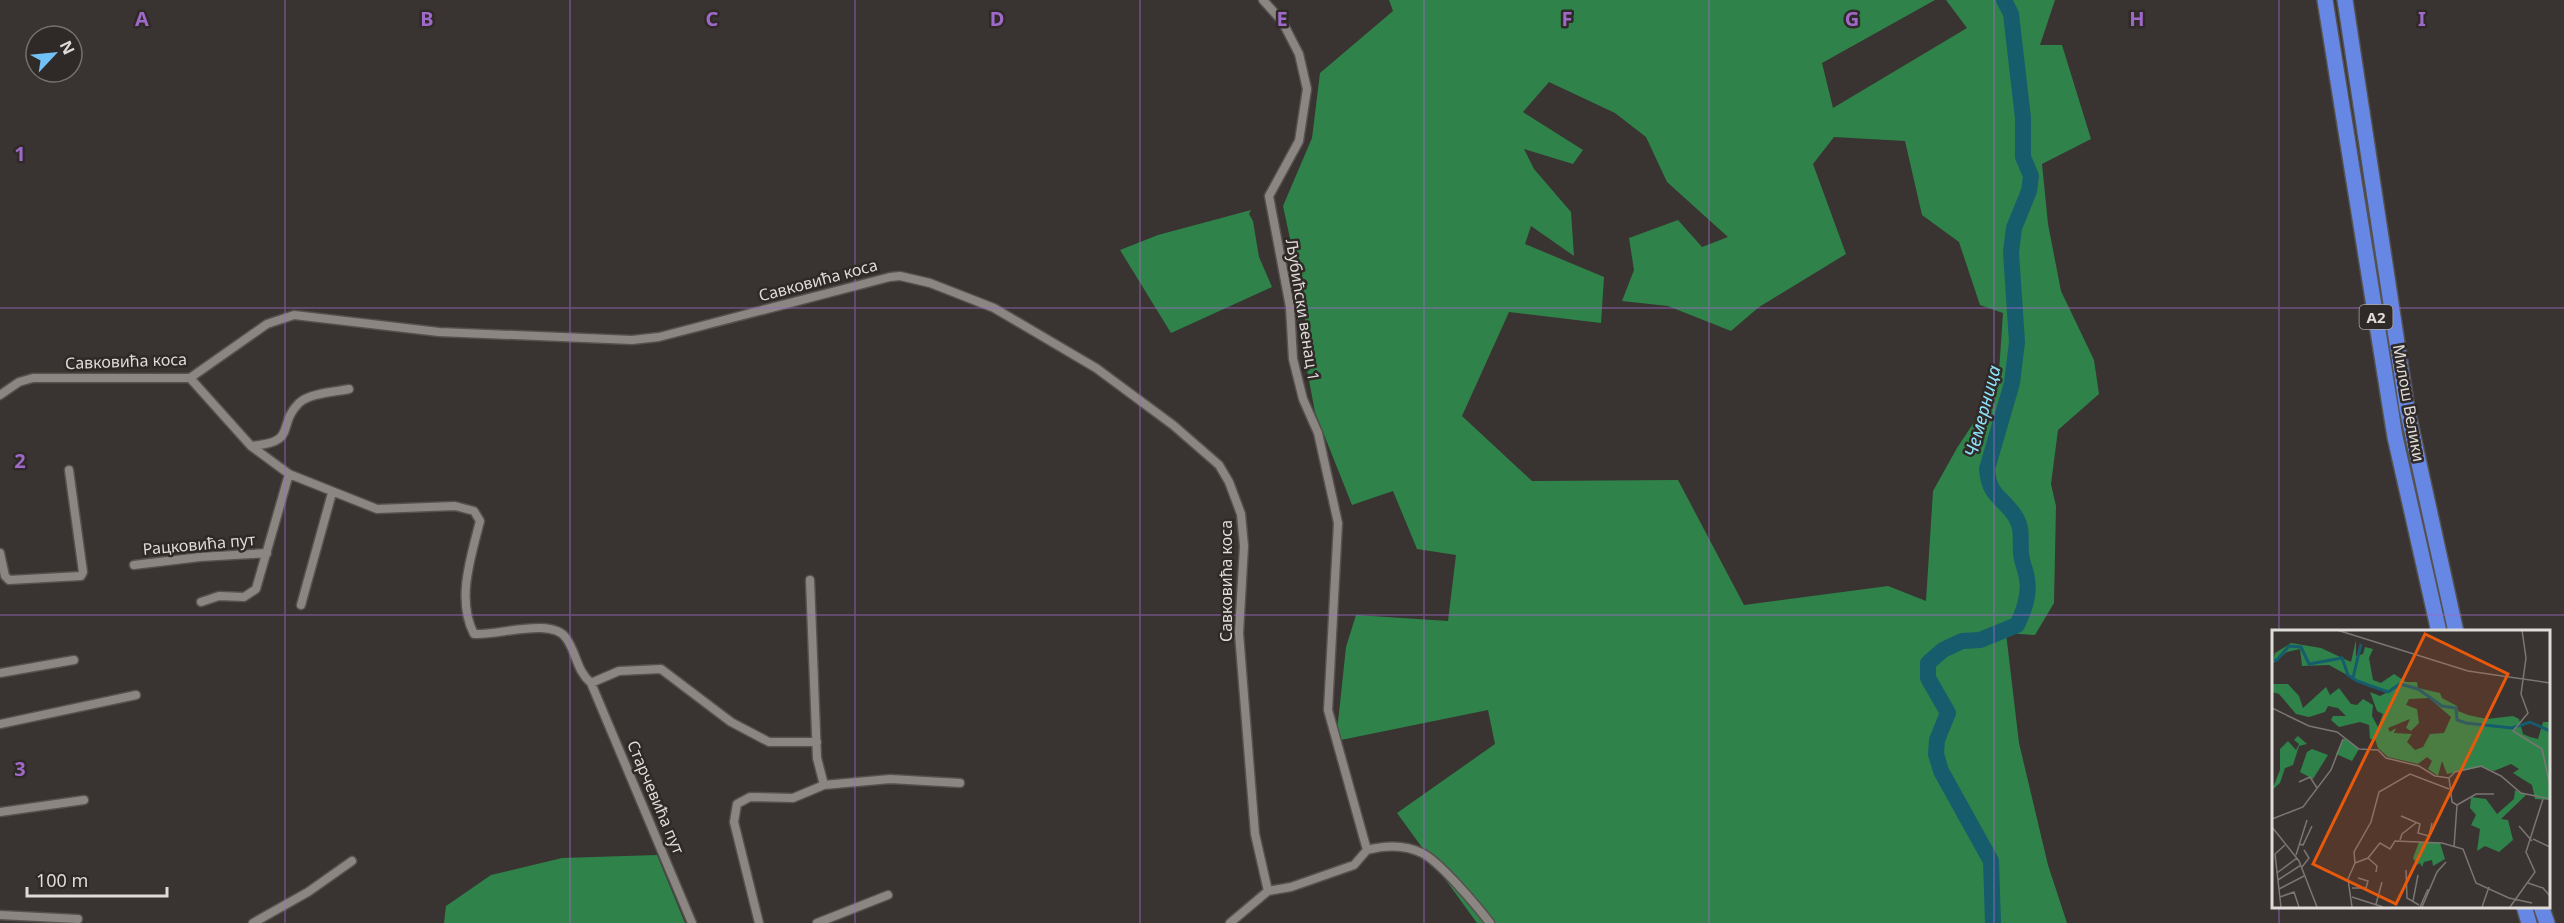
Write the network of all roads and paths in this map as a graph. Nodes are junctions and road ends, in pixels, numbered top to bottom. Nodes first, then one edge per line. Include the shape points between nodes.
1 (1263, 0) edge
2 (2325, 0) edge
3 (2345, 0) edge
4 (190, 378) junction
5 (349, 389) dead end
6 (0, 395) edge
7 (251, 446) junction
8 (69, 470) dead end
9 (289, 474) junction
10 (332, 493) junction
11 (0, 553) edge
12 (267, 553) junction
13 (134, 565) dead end
14 (810, 580) dead end
15 (201, 602) dead end
16 (301, 605) dead end
17 (2439, 630) edge
18 (2456, 630) edge
19 (74, 660) dead end
20 (0, 673) edge
21 (591, 683) junction
22 (136, 695) dead end
23 (0, 724) edge
24 (817, 742) junction
25 (960, 783) dead end
26 (824, 785) junction
27 (84, 800) dead end
28 (0, 812) edge
29 (1367, 850) junction
30 (352, 861) dead end
31 (1268, 891) junction
32 (888, 895) dead end
33 (2525, 908) edge
34 (2542, 908) edge
35 (0, 915) edge
36 (78, 919) dead end
37 (253, 923) edge
38 (692, 923) edge
39 (759, 923) edge
40 (817, 923) edge
41 (1230, 923) edge
42 (1490, 923) edge
43 (2529, 923) edge
44 (2547, 923) edge

1 - 29 street, Љубићски венац 1 via 1282,21 1299,54 1307,89 1299,141 1269,196 1290,307 1293,359 1303,399 1318,433 1338,523 1328,710
2 - 17 highway, Милош Велики / A2 via 2395,438
3 - 18 highway, Милош Велики / A2 via 2407,409
4 - 6 street, Савковића коса via 33,378
4 - 7 street, Старчевића пут
4 - 31 street, Савковића коса via 267,324 294,315 439,332 632,340 659,337 900,276 930,283 994,308 1096,368 1165,419 1219,465 1229,482 1241,514 1244,546 1239,633 1255,834
5 - 7 street via 306,398 298,404 277,441
7 - 9 street, Старчевића пут
8 - 11 street via 81,576 9,580
9 - 10 street, Старчевића пут
9 - 12 street, Рацковића пут
10 - 16 street
10 - 21 street, Старчевића пут via 376,509 465,507 474,511 480,521 468,572 465,609 474,634 491,636 543,627 557,630 566,638 576,665
12 - 13 street, Рацковића пут
12 - 15 street, Рацковића пут via 251,595 219,596
14 - 24 street
19 - 20 street
21 - 24 street via 619,671 661,669 731,722 769,742
21 - 38 street, Старчевића пут
22 - 23 street
24 - 26 street
25 - 26 street via 890,779
26 - 39 street via 793,798 750,797 737,804 734,822
27 - 28 street
29 - 31 street via 1354,865 1292,887
29 - 42 street via 1394,845 1423,853
30 - 37 street
31 - 41 street
32 - 40 street
33 - 43 highway
34 - 44 highway
35 - 36 street

